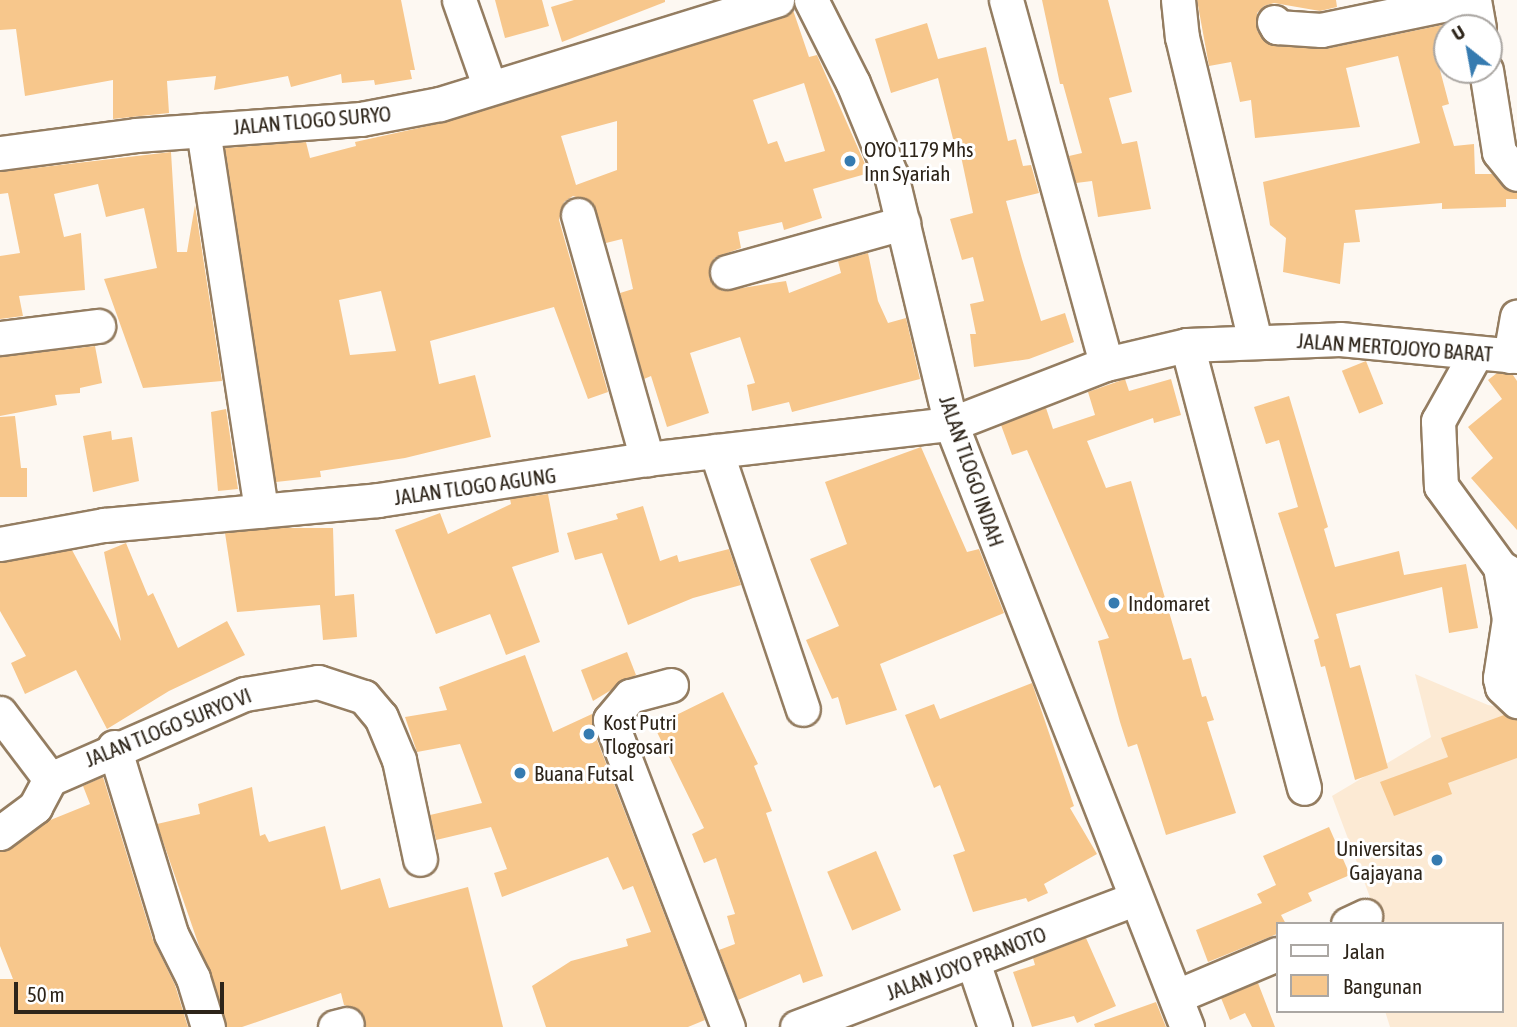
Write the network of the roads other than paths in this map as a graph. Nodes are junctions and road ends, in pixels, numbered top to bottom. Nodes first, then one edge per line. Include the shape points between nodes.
1 (459, 0) edge
2 (777, 0) edge
3 (1006, 0) edge
4 (1178, 0) edge
5 (1466, 0) edge
6 (817, 1) edge
7 (1273, 22) dead end
8 (1488, 84) edge
9 (489, 85) junction
10 (203, 130) junction
11 (0, 153) edge
12 (1517, 174) edge
13 (578, 215) dead end
14 (903, 223) junction
15 (727, 272) dead end
16 (1517, 317) edge
17 (98, 326) dead end
18 (0, 338) edge
19 (1255, 340) junction
20 (1187, 345) junction
21 (1476, 353) junction
22 (1514, 356) edge
23 (1106, 364) junction
24 (951, 424) junction
25 (716, 451) junction
26 (648, 459) junction
27 (261, 511) junction
28 (0, 544) edge
29 (1509, 572) edge
30 (1513, 616) edge
31 (671, 685) dead end
32 (1517, 701) edge
33 (803, 709) dead end
34 (0, 713) edge
35 (114, 747) junction
36 (50, 779) junction
37 (1304, 788) dead end
38 (0, 833) edge
39 (420, 859) dead end
40 (1134, 899) junction
41 (1276, 955) edge
42 (973, 961) junction
43 (1182, 1012) edge
44 (208, 1027) edge
45 (728, 1027) edge
46 (797, 1027) edge
47 (995, 1027) edge

1 - 9 street
2 - 9 street, JALAN TLOGO SURYO
3 - 23 street
4 - 19 street via 1185,51
5 - 7 street via 1321,30 1277,27
6 - 14 street, JALAN TLOGO INDAH via 870,121
8 - 12 street via 1499,152
9 - 10 street, JALAN TLOGO SURYO via 440,104 360,119
10 - 11 street, JALAN TLOGO SURYO
10 - 27 street
13 - 26 street
14 - 15 street
14 - 24 street, JALAN TLOGO INDAH
16 - 22 street
17 - 18 street
19 - 20 street, JALAN MERTOJOYO BARAT
19 - 21 street, JALAN MERTOJOYO BARAT via 1340,339
20 - 23 street, JALAN MERTOJOYO BARAT
20 - 37 street
21 - 22 street, JALAN MERTOJOYO BARAT
21 - 29 street via 1438,421 1441,486
23 - 24 street, JALAN MERTOJOYO BARAT
24 - 25 street, JALAN TLOGO AGUNG
24 - 40 street, JALAN TLOGO INDAH
25 - 26 street, JALAN TLOGO AGUNG
25 - 33 street
26 - 27 street, JALAN TLOGO AGUNG via 378,500
27 - 28 street, JALAN TLOGO AGUNG via 104,525
29 - 30 street
30 - 32 street via 1500,678 1502,687
31 - 45 street via 630,696 610,720
34 - 36 street
35 - 36 street, JALAN TLOGO SURYO VI
35 - 39 street, JALAN TLOGO SURYO VI via 245,694 318,682 345,688 364,697 381,717 399,760
35 - 44 street via 171,933 193,978
36 - 38 street via 35,807
40 - 42 street, JALAN JOYO PRANOTO
40 - 43 street, JALAN TLOGO INDAH
41 - 43 street
42 - 46 street, JALAN JOYO PRANOTO
42 - 47 street

